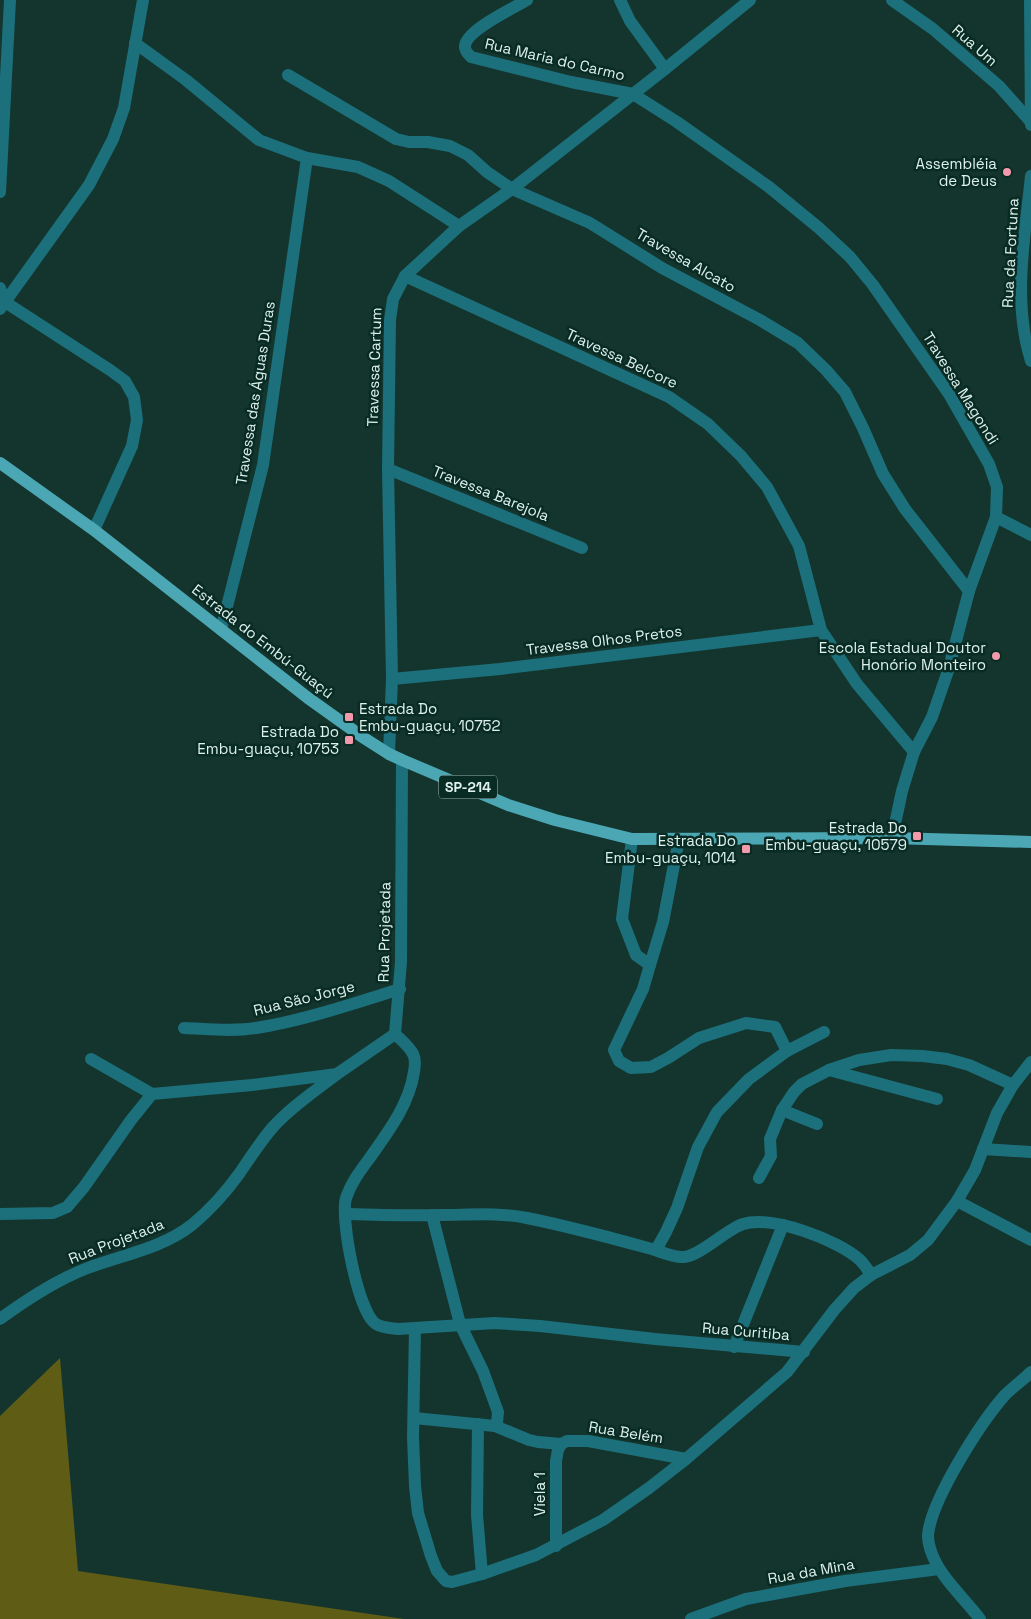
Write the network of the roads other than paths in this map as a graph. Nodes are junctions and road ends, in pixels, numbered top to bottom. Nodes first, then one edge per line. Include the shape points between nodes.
1 (10, 0) edge
2 (143, 0) edge
3 (527, 0) edge
4 (620, 0) edge
5 (750, 0) edge
6 (892, 0) edge
7 (1030, 0) edge
8 (135, 43) junction
9 (665, 69) junction
10 (288, 75) dead end
11 (633, 94) junction
12 (1031, 122) edge
13 (1031, 126) edge
14 (307, 158) junction
15 (1031, 176) edge
16 (512, 189) junction
17 (0, 192) edge
18 (459, 226) junction
19 (405, 276) junction
20 (0, 288) edge
21 (2, 305) edge
22 (1031, 361) edge
23 (0, 464) edge
24 (388, 469) junction
25 (996, 517) junction
26 (94, 530) junction
27 (1031, 535) edge
28 (582, 548) dead end
29 (969, 591) junction
30 (221, 630) junction
31 (821, 630) junction
32 (392, 679) junction
33 (914, 752) junction
34 (389, 754) junction
35 (402, 760) junction
36 (892, 838) junction
37 (632, 839) junction
38 (679, 839) junction
39 (1031, 842) edge
40 (650, 965) junction
41 (400, 988) junction
42 (184, 1028) dead end
43 (824, 1032) dead end
44 (395, 1034) junction
45 (787, 1051) junction
46 (91, 1059) dead end
47 (1031, 1062) edge
48 (829, 1070) junction
49 (337, 1074) junction
50 (1013, 1085) junction
51 (152, 1094) junction
52 (937, 1099) dead end
53 (782, 1110) junction
54 (817, 1124) dead end
55 (983, 1149) junction
56 (1031, 1152) edge
57 (759, 1178) dead end
58 (956, 1201) junction
59 (0, 1214) edge
60 (345, 1214) junction
61 (432, 1215) junction
62 (783, 1225) junction
63 (1031, 1240) edge
64 (656, 1250) junction
65 (871, 1275) junction
66 (0, 1319) edge
67 (460, 1324) junction
68 (415, 1328) junction
69 (734, 1346) junction
70 (804, 1352) junction
71 (1031, 1372) edge
72 (414, 1418) junction
73 (478, 1424) junction
74 (495, 1426) junction
75 (561, 1444) junction
76 (686, 1459) junction
77 (556, 1546) junction
78 (939, 1569) junction
79 (482, 1574) junction
80 (691, 1619) edge
81 (980, 1619) edge

1 - 17 street
2 - 8 street
3 - 11 street, Rua Maria do Carmo via 476,30 464,45 470,57
4 - 9 street via 630,21
5 - 9 street, Travessa Cartum
6 - 12 street, Rua Um via 999,86
7 - 12 street
8 - 14 street via 259,140
8 - 21 street via 124,108 113,139 89,185
9 - 11 street, Travessa Cartum
10 - 16 street, Travessa Alcato via 396,139 450,146 468,154
11 - 16 street, Travessa Cartum
11 - 25 street, Travessa Magondi via 769,188 850,257 949,394 989,464 997,487
12 - 13 street
14 - 18 street via 358,167 389,181
14 - 30 street, Travessa das Águas Duras via 263,465
15 - 22 street, Rua da Fortuna via 1021,300
16 - 18 street, Travessa Cartum
16 - 29 street, Travessa Alcato via 590,224 798,343 845,392 883,474 905,510
18 - 19 street, Travessa Cartum
19 - 24 street, Travessa Cartum via 393,299 390,320
19 - 31 street, Travessa Belcore via 669,397 708,424 767,487 785,518 799,546
20 - 21 street
21 - 26 street via 110,370 125,382 134,397 138,420 132,446
23 - 26 main road, Estrada do Embú-Guaçú / SP-214
24 - 28 street, Travessa Barejola
24 - 32 street, Travessa Cartum
25 - 27 street
25 - 29 street, Travessa Magondi
26 - 30 main road, Estrada do Embú-Guaçú / SP-214
29 - 33 street, Travessa Magondi via 949,668 932,717
30 - 34 main road, Estrada do Embú-Guaçú / SP-214 via 308,698
31 - 32 street, Travessa Olhos Pretos
31 - 33 street, Travessa Belcore via 857,684
32 - 34 street, Travessa Cartum
33 - 36 street, Travessa Magondi
34 - 35 main road, Estrada do Embú-Guaçú / SP-214
35 - 37 main road, Estrada do Embú-Guaçú / SP-214 via 508,805
35 - 41 street, Rua Projetada
36 - 38 main road, Estrada do Embú-Guaçú / SP-214
36 - 39 main road, Estrada do Embú-Guaçú / SP-214
37 - 38 main road, Estrada do Embú-Guaçú / SP-214
37 - 40 street via 622,919 636,955
38 - 40 street via 663,922
40 - 45 street via 643,989 614,1050 619,1061 631,1068 651,1067 699,1038 746,1023 775,1027
41 - 42 street, Rua São Jorge via 255,1028
41 - 44 street, Rua Projetada
43 - 45 street
44 - 49 street, Rua Projetada
44 - 60 street, Rua Curitiba via 414,1054 413,1084 398,1117 350,1188
45 - 64 street via 749,1079 717,1112 698,1147 677,1208
46 - 51 street
47 - 50 street
48 - 50 street via 859,1060 891,1055 922,1056 970,1065
48 - 52 street
48 - 53 street via 802,1084
49 - 51 street, Rua Projetada
49 - 66 street, Rua Projetada via 274,1126 238,1176 192,1224 144,1250 84,1269 61,1280
50 - 55 street via 997,1113
51 - 59 street via 66,1207 53,1213
53 - 54 street
53 - 57 street via 770,1139 771,1156
55 - 56 street
55 - 58 street via 975,1170
58 - 63 street
58 - 65 street via 928,1240 910,1255
60 - 61 street
60 - 68 street, Rua Curitiba via 352,1267 368,1317 387,1328
61 - 64 street via 482,1213 525,1218
61 - 67 street
62 - 64 street via 768,1222 744,1224 690,1258
62 - 65 street via 846,1250 860,1260
62 - 69 street
65 - 70 street via 834,1309
67 - 68 street, Rua Curitiba
67 - 69 street, Rua Curitiba via 494,1322
67 - 74 street via 494,1397 498,1412
68 - 72 street
69 - 70 street, Rua Curitiba
70 - 76 street, Rua Curitiba via 787,1372
71 - 78 street via 1005,1395 974,1437 933,1514 928,1537
72 - 73 street, Rua Belém
72 - 79 street, Rua Curitiba via 418,1513 434,1564 446,1581
73 - 74 street, Rua Belém
73 - 79 street via 477,1515
74 - 75 street, Rua Belém via 528,1440
75 - 76 street, Rua Belém via 588,1441
75 - 77 street, Viela 1 via 556,1461
76 - 77 street, Rua Curitiba via 603,1520
77 - 79 street, Rua Curitiba
78 - 80 street, Rua da Mina via 845,1581 746,1599
78 - 81 street

